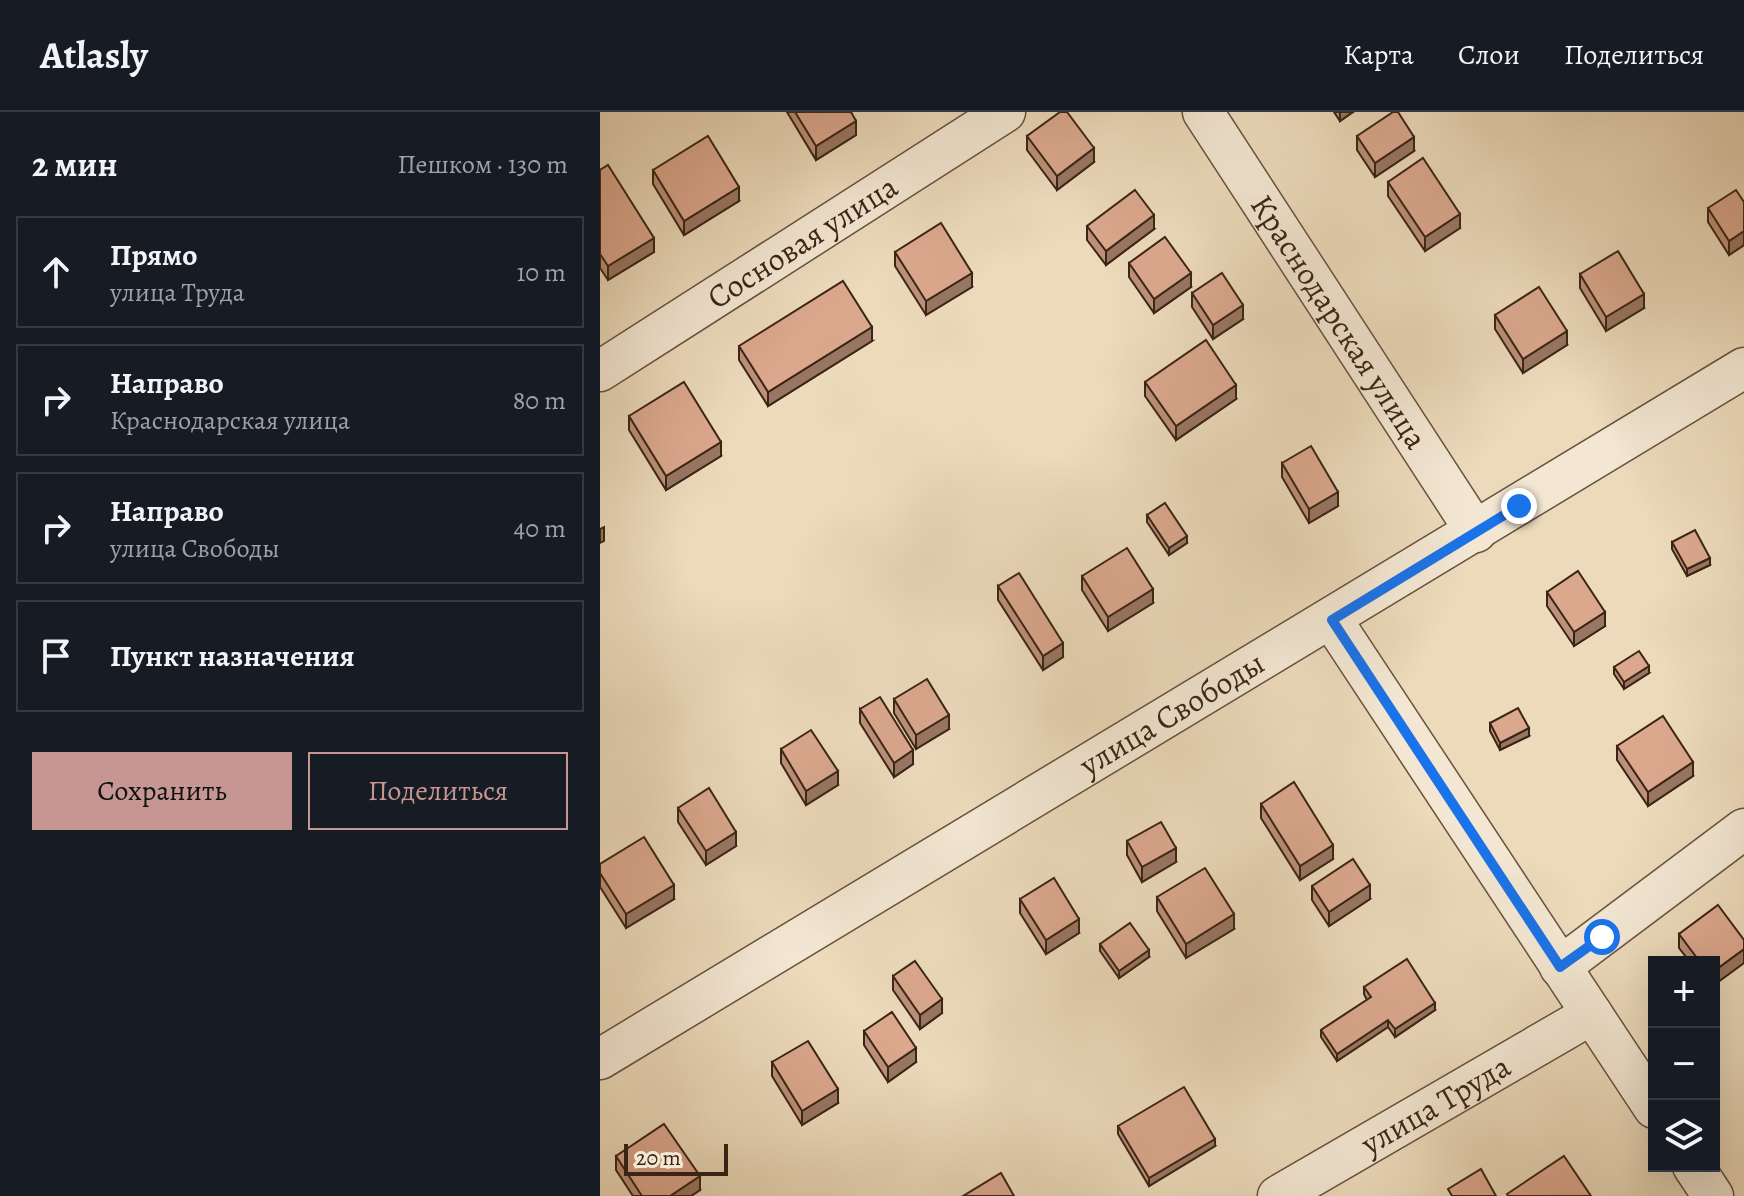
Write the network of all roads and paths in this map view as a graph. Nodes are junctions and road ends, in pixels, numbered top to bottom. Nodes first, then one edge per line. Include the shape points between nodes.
1 (1005, 112) edge
2 (1203, 112) edge
3 (1744, 368) edge
4 (600, 371) edge
5 (1476, 532) junction
6 (1332, 620) junction
7 (1744, 829) edge
8 (1560, 967) junction
9 (1592, 1014) junction
10 (600, 1059) edge
11 (1649, 1100) edge
12 (1697, 1172) edge
13 (1278, 1196) edge
14 (1713, 1196) edge

1 - 4 street, Сосновая улица
2 - 5 street, Краснодарская улица
3 - 5 street, улица Свободы
5 - 6 street, улица Свободы
6 - 8 street
6 - 10 street, улица Свободы
7 - 8 street
8 - 9 street
9 - 11 street
9 - 13 street, улица Труда
12 - 14 street

